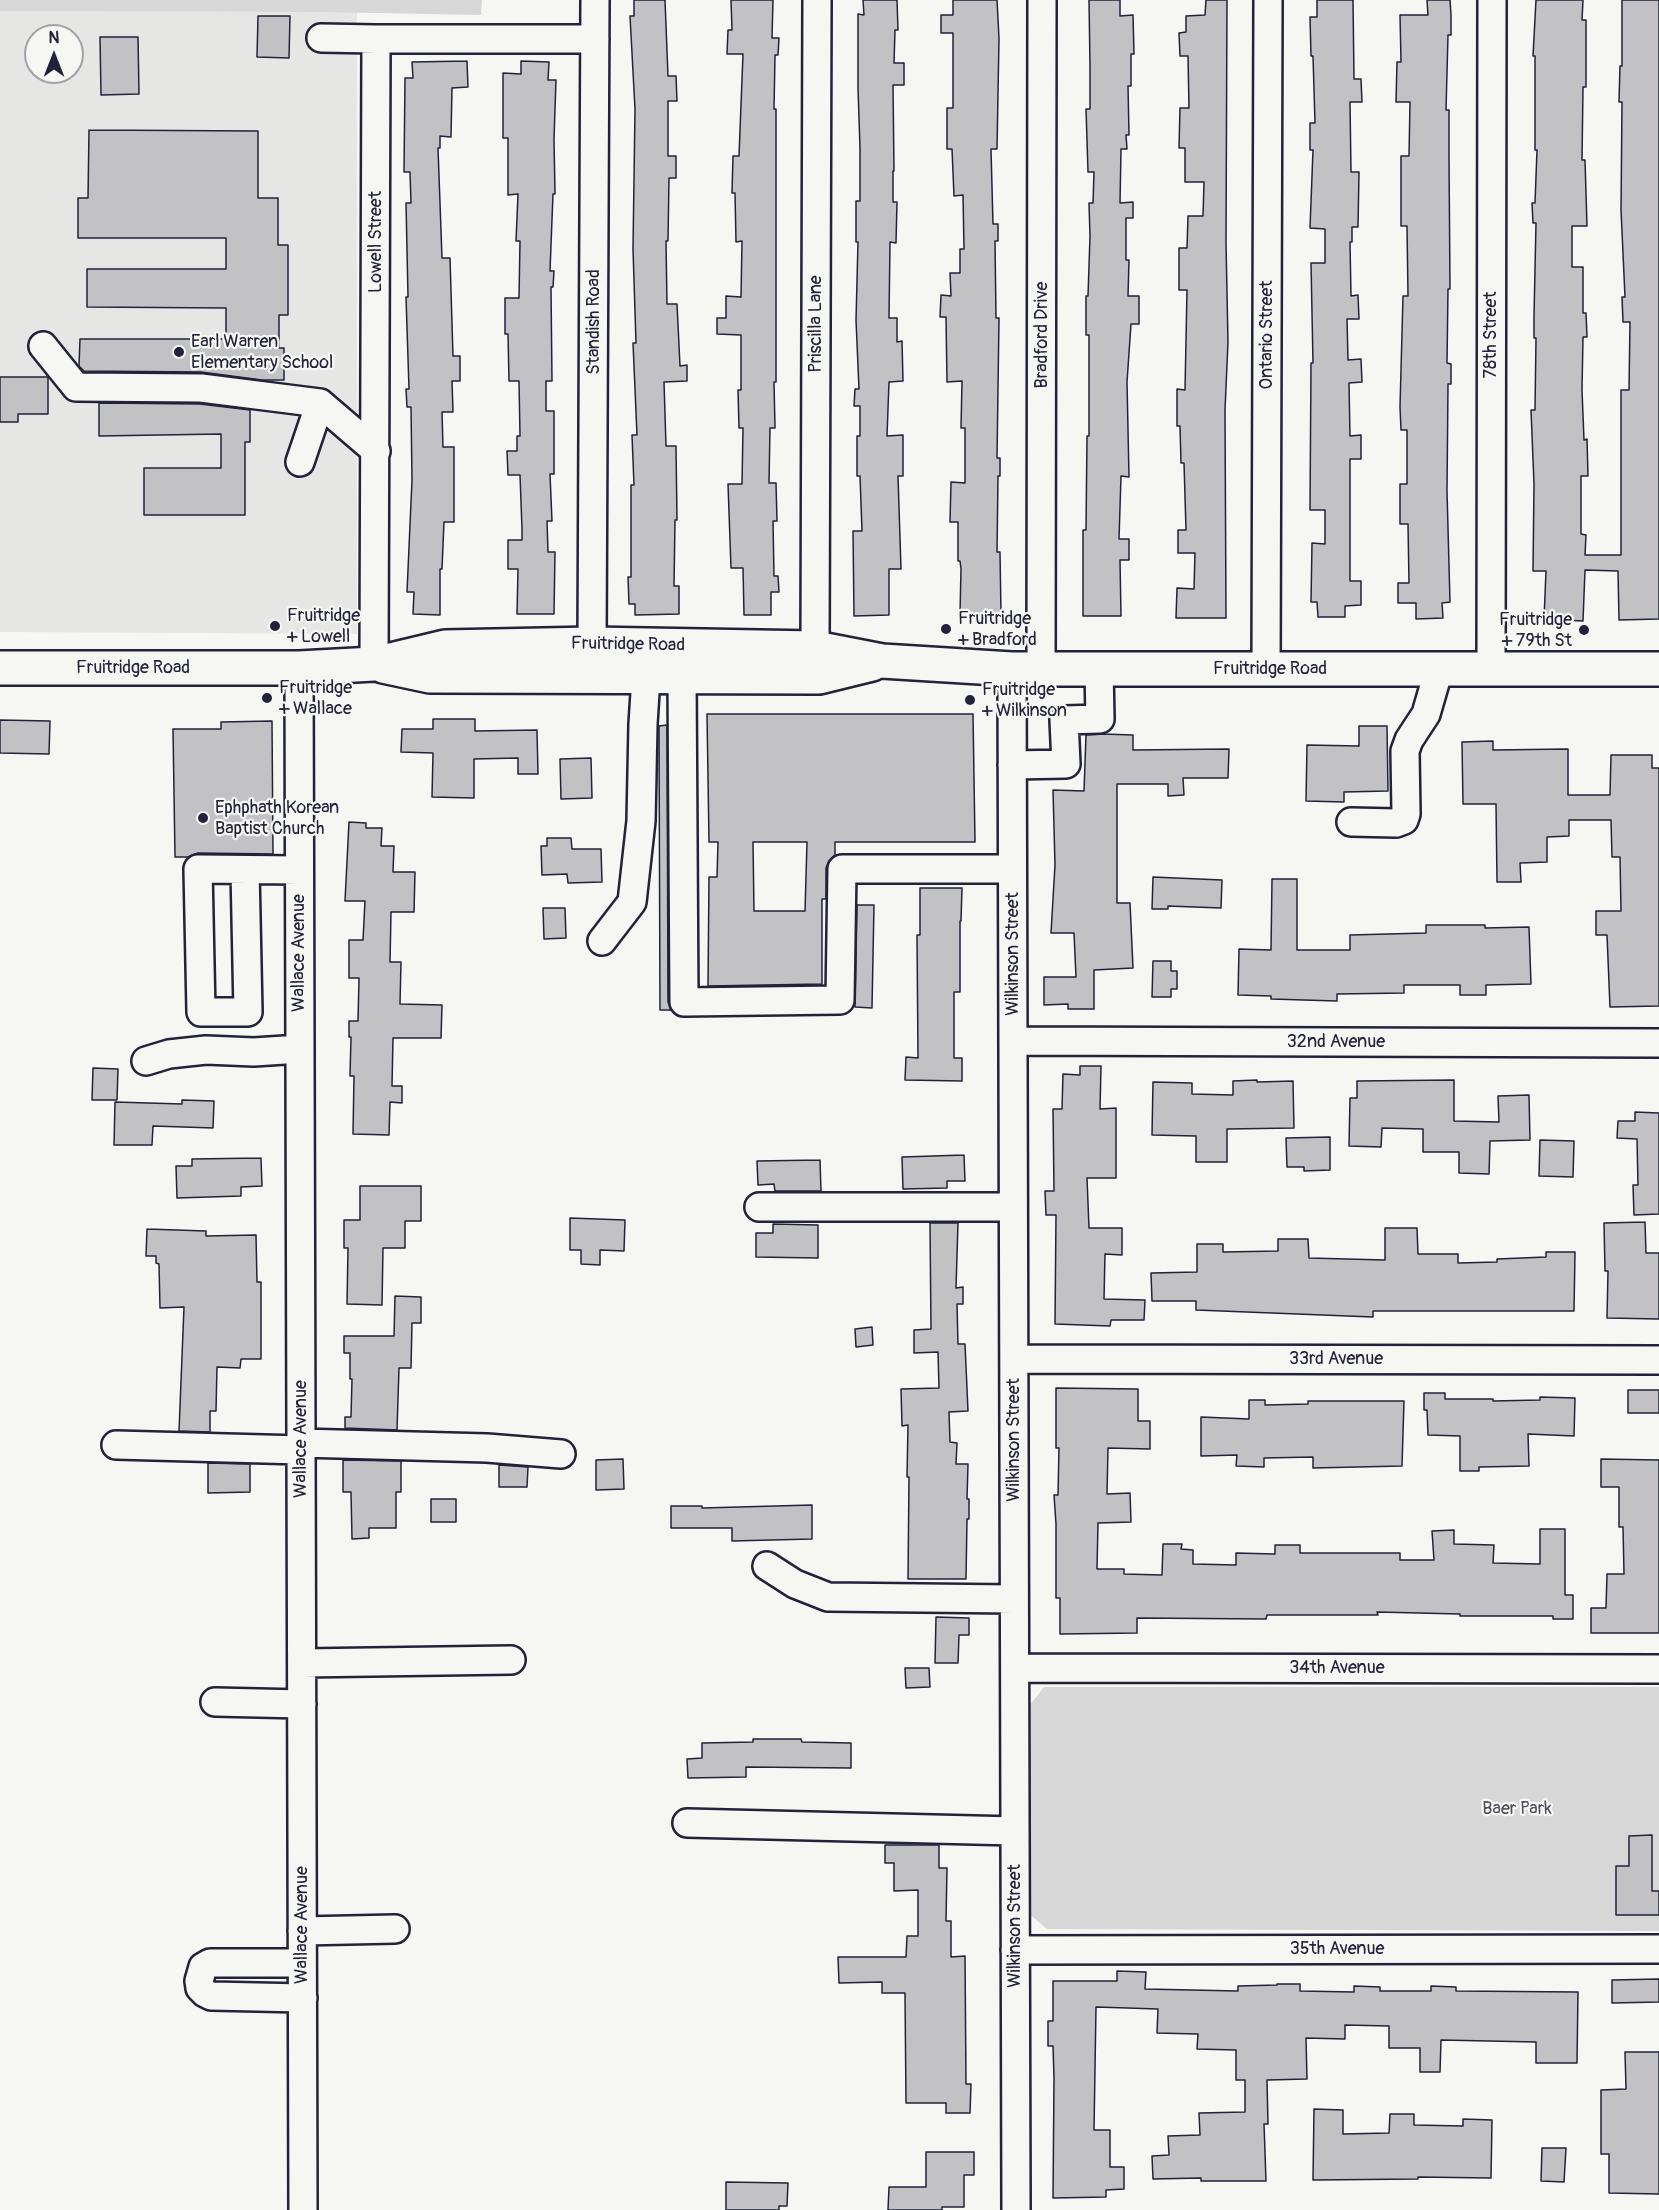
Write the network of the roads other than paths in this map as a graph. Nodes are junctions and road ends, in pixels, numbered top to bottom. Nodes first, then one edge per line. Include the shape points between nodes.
1 (595, 0) edge
2 (817, 0) edge
3 (1042, 0) edge
4 (1268, 0) edge
5 (1492, 0) edge
6 (321, 38) dead end
7 (376, 39) junction
8 (595, 39) junction
9 (43, 346) dead end
10 (320, 403) junction
11 (376, 451) junction
12 (300, 462) dead end
13 (592, 644) junction
14 (815, 648) junction
15 (882, 661) junction
16 (374, 664) junction
17 (0, 668) edge
18 (298, 668) junction
19 (1026, 669) junction
20 (1099, 669) junction
21 (1266, 669) junction
22 (1439, 669) junction
23 (1491, 669) junction
24 (1659, 669) edge
25 (682, 676) junction
26 (646, 677) junction
27 (1012, 765) junction
28 (1351, 822) dead end
29 (1012, 869) junction
30 (244, 870) junction
31 (299, 870) junction
32 (602, 941) dead end
33 (1013, 1041) junction
34 (1659, 1043) edge
35 (300, 1049) junction
36 (146, 1061) dead end
37 (759, 1207) dead end
38 (1013, 1207) junction
39 (1014, 1359) junction
40 (1659, 1360) edge
41 (116, 1445) dead end
42 (301, 1447) junction
43 (561, 1454) dead end
44 (767, 1566) dead end
45 (1014, 1599) junction
46 (511, 1660) dead end
47 (302, 1663) junction
48 (1015, 1668) junction
49 (1659, 1669) edge
50 (214, 1702) dead end
51 (302, 1704) junction
52 (687, 1823) dead end
53 (1015, 1831) junction
54 (395, 1929) dead end
55 (302, 1931) junction
56 (1659, 1949) edge
57 (1015, 1950) junction
58 (302, 1963) junction
59 (303, 1998) junction
60 (303, 2210) edge
61 (1016, 2210) edge

1 - 8 street, Standish Road
2 - 14 street, Priscilla Lane
3 - 19 street, Bradford Drive
4 - 21 street, Ontario Street
5 - 23 street, 78th Street
6 - 7 street
7 - 8 street
7 - 11 street, Lowell Street
8 - 13 street, Standish Road
9 - 10 street via 76,387 201,388
10 - 11 street
10 - 12 street
11 - 16 street, Lowell Street
13 - 14 main road, Fruitridge Road
13 - 16 main road, Fruitridge Road via 445,647
14 - 15 main road, Fruitridge Road
15 - 19 main road, Fruitridge Road
15 - 25 main road, Fruitridge Road via 819,677
16 - 18 main road, Fruitridge Road
16 - 26 main road, Fruitridge Road via 430,676
17 - 18 main road, Fruitridge Road
18 - 31 street, Wallace Avenue
19 - 20 main road, Fruitridge Road
19 - 27 street, Wilkinson Street
20 - 21 main road, Fruitridge Road
20 - 27 street via 1100,719 1064,720 1066,764
21 - 22 main road, Fruitridge Road
22 - 23 main road, Fruitridge Road
22 - 28 street via 1426,714 1405,751 1404,820
23 - 24 main road, Fruitridge Road
25 - 26 main road, Fruitridge Road
25 - 29 street via 684,1002 840,1000 842,869
26 - 32 street via 641,821 632,902
27 - 29 street, Wilkinson Street
29 - 33 street, Wilkinson Street
30 - 30 street via 198,869 201,1012 248,1012
30 - 31 street
31 - 35 street, Wallace Avenue
33 - 34 street, 32nd Avenue
33 - 38 street, Wilkinson Street
35 - 36 street via 206,1050
35 - 42 street, Wallace Avenue
37 - 38 street
38 - 39 street, Wilkinson Street
39 - 40 street, 33rd Avenue
39 - 45 street, Wilkinson Street
41 - 42 street
42 - 43 street via 487,1448
42 - 47 street, Wallace Avenue
44 - 45 street via 795,1584 828,1597
45 - 48 street, Wilkinson Street
46 - 47 street
47 - 51 street, Wallace Avenue
48 - 49 street, 34th Avenue
48 - 53 street, Wilkinson Street
50 - 51 street
51 - 55 street, Wallace Avenue
52 - 53 street
53 - 57 street, Wilkinson Street
54 - 55 street
55 - 58 street, Wallace Avenue
56 - 57 street, 35th Avenue
57 - 61 street, Wilkinson Street
58 - 59 street, Wallace Avenue
58 - 59 street via 210,1963 203,1966 199,1980 200,1988 211,1996
59 - 60 street, Wallace Avenue

